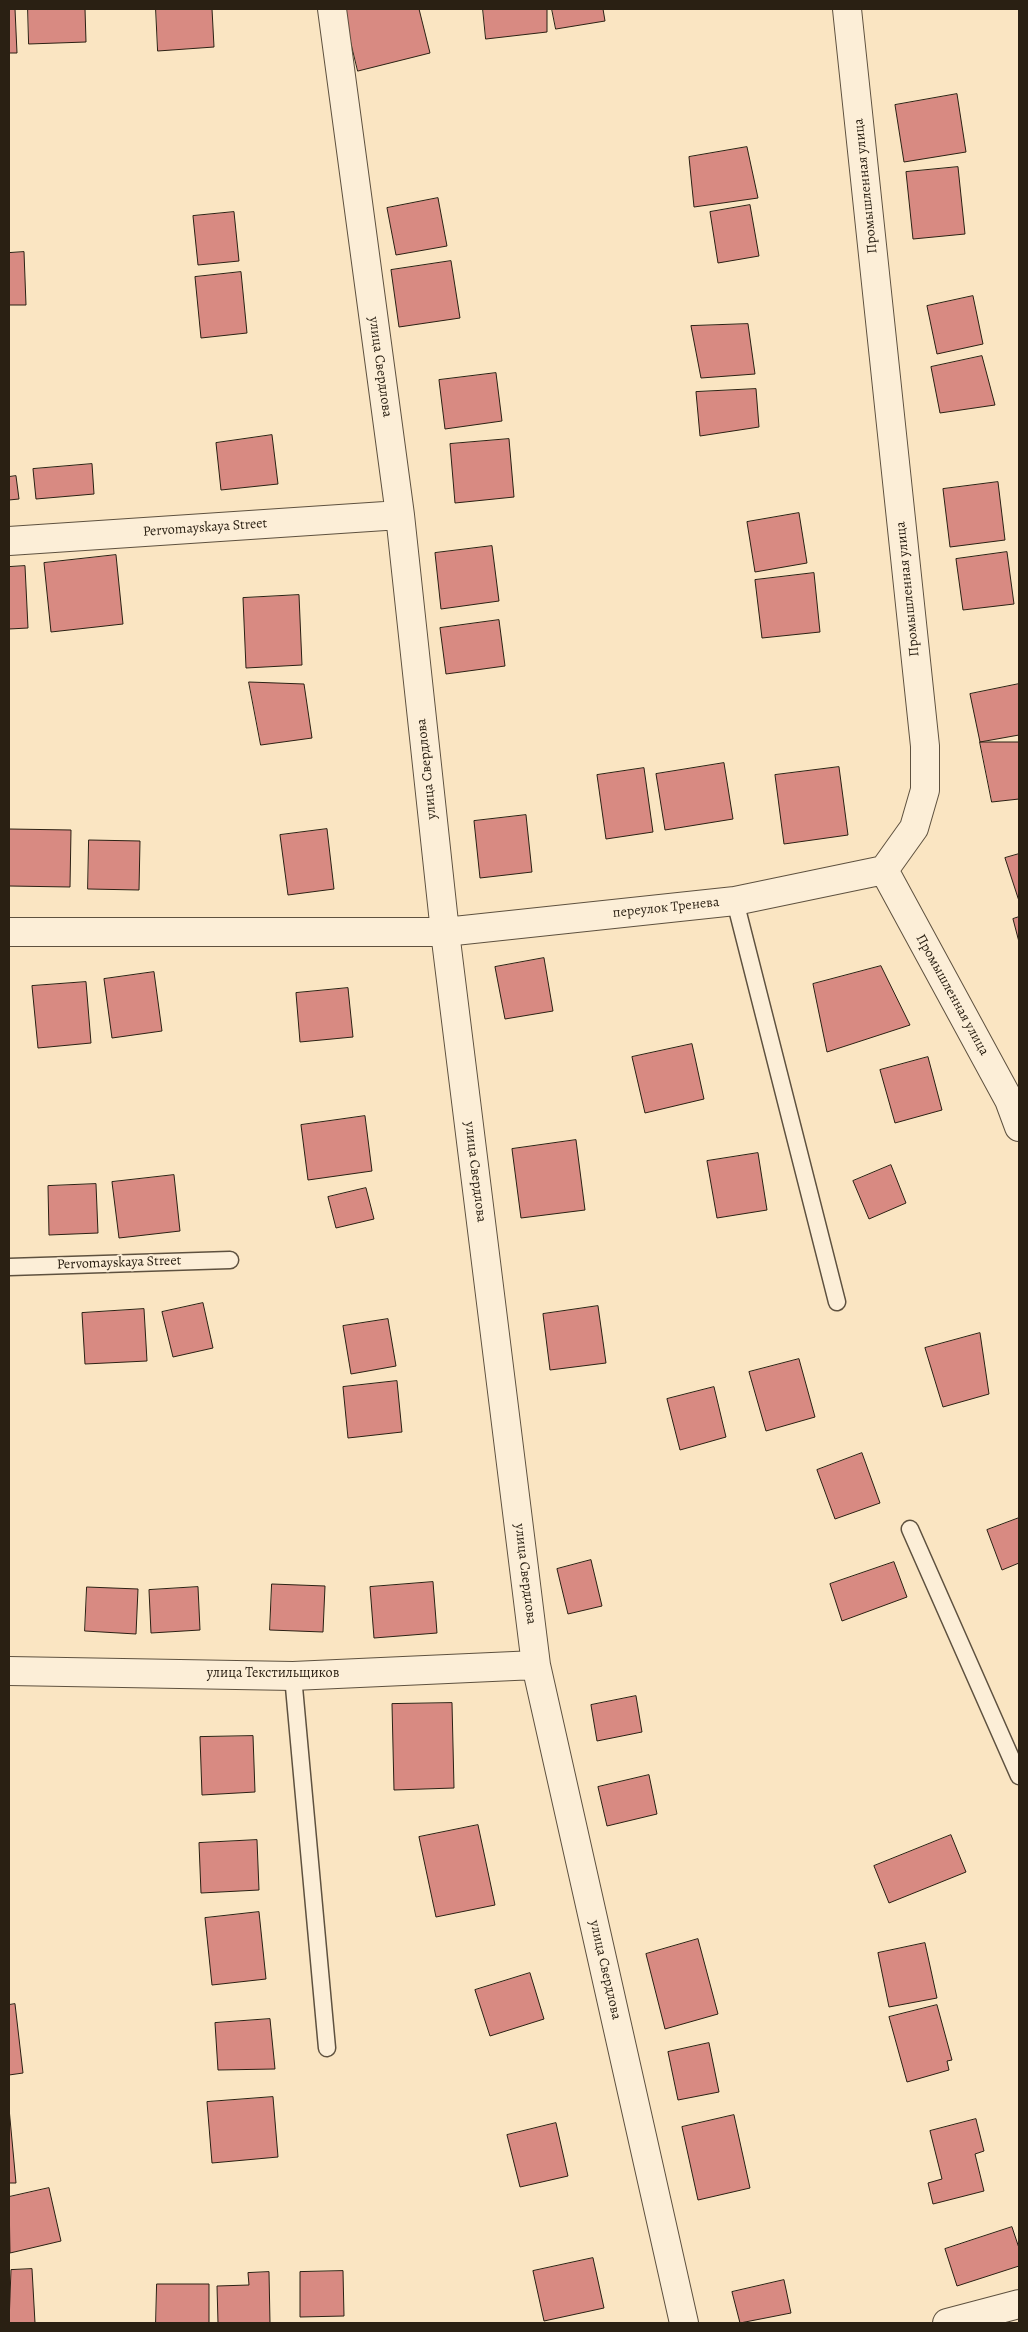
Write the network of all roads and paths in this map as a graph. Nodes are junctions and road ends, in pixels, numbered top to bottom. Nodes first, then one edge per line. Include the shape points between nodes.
1 (332, 9) edge
2 (847, 9) edge
3 (400, 515) junction
4 (9, 541) edge
5 (884, 870) junction
6 (736, 901) junction
7 (9, 932) edge
8 (445, 932) junction
9 (1019, 1127) edge
10 (230, 1260) dead end
11 (9, 1267) edge
12 (837, 1302) dead end
13 (910, 1529) dead end
14 (536, 1665) junction
15 (9, 1671) edge
16 (293, 1676) junction
17 (1019, 1776) edge
18 (327, 2048) dead end
19 (1019, 2304) edge
20 (684, 2323) edge
21 (947, 2323) edge

1 - 3 street, улица Свердлова
2 - 5 street, Промышленная улица via 925,746 925,790 914,828
3 - 4 street, Pervomayskaya Street
3 - 8 street, улица Свердлова
5 - 6 street, переулок Тренева
5 - 9 street, Промышленная улица via 1010,1100
6 - 8 street, переулок Тренева
6 - 12 lane
7 - 8 street, переулок Тренева
8 - 14 street, улица Свердлова
10 - 11 lane, Pervomayskaya Street
13 - 17 lane
14 - 16 street, улица Текстильщиков
14 - 20 street, улица Свердлова
15 - 16 street, улица Текстильщиков
16 - 18 lane
19 - 21 street

